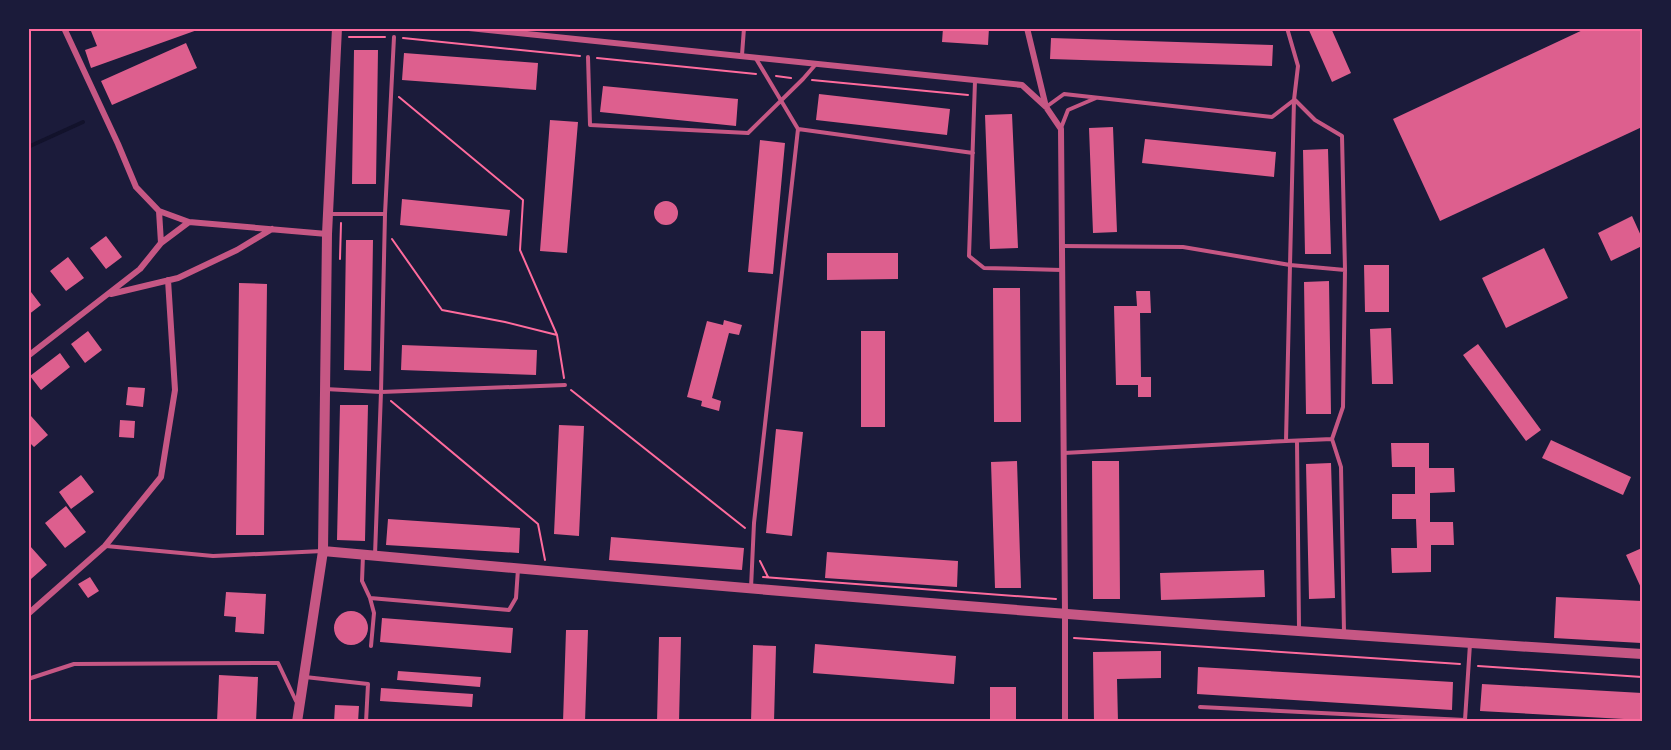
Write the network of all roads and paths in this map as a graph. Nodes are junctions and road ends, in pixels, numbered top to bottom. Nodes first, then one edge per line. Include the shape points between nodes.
1 (64, 28) edge
2 (337, 28) edge
3 (469, 28) edge
4 (744, 28) edge
5 (1027, 28) edge
6 (1287, 28) edge
7 (347, 37) dead end
8 (394, 37) junction
9 (742, 56) junction
10 (588, 57) junction
11 (755, 57) junction
12 (816, 64) junction
13 (766, 75) junction
14 (803, 79) junction
15 (975, 80) junction
16 (392, 91) junction
17 (975, 96) junction
18 (1098, 97) junction
19 (780, 99) junction
20 (1294, 100) junction
21 (1046, 107) junction
22 (798, 129) junction
23 (1061, 129) junction
24 (973, 153) junction
25 (159, 210) junction
26 (328, 214) junction
27 (341, 214) junction
28 (385, 214) junction
29 (189, 222) junction
30 (385, 228) junction
31 (272, 229) junction
32 (327, 234) junction
33 (161, 243) junction
34 (1062, 246) junction
35 (340, 261) dead end
36 (1290, 265) junction
37 (1062, 270) junction
38 (1345, 270) junction
39 (168, 280) junction
40 (107, 295) junction
41 (557, 335) junction
42 (28, 356) edge
43 (565, 385) junction
44 (325, 389) junction
45 (381, 392) junction
46 (1332, 439) junction
47 (1286, 441) junction
48 (1297, 441) junction
49 (1064, 453) junction
50 (745, 528) dead end
51 (105, 546) junction
52 (754, 547) junction
53 (323, 551) junction
54 (363, 554) junction
55 (375, 555) junction
56 (545, 560) dead end
57 (518, 568) junction
58 (768, 577) dead end
59 (750, 590) junction
60 (370, 598) junction
61 (28, 614) edge
62 (1065, 614) junction
63 (1299, 632) junction
64 (1344, 636) junction
65 (1065, 638) junction
66 (1470, 643) junction
67 (371, 646) dead end
68 (1642, 654) edge
69 (1469, 665) junction
70 (304, 677) junction
71 (1642, 677) edge
72 (28, 679) edge
73 (299, 707) junction
74 (1200, 707) dead end
75 (297, 722) edge
76 (366, 722) edge
77 (1065, 722) edge

1 - 25 street via 136,188
2 - 26 street
3 - 9 street
4 - 9 lane
5 - 21 street
6 - 20 lane via 1298,66
7 - 8 path
8 - 10 path
8 - 16 lane
9 - 11 street
10 - 13 path
10 - 19 lane via 590,125 748,133
11 - 12 street
11 - 13 lane
12 - 14 lane
12 - 15 street
13 - 14 path
13 - 19 lane
14 - 17 path
14 - 19 lane
15 - 17 lane
15 - 21 street via 1022,85
16 - 28 lane
16 - 41 path via 523,200 520,250
17 - 24 lane
18 - 20 lane via 1272,117
18 - 21 lane via 1064,94
18 - 23 lane via 1068,111
19 - 22 lane
20 - 36 lane
20 - 38 lane via 1315,120 1342,136
21 - 23 street
22 - 24 lane
22 - 52 lane
23 - 34 street
24 - 37 lane via 969,256 984,268
25 - 29 street
25 - 33 street
26 - 27 lane
26 - 32 street
27 - 28 lane
27 - 35 path
28 - 30 lane
29 - 31 street
29 - 33 street
30 - 41 path via 442,310
30 - 45 lane
31 - 32 street
31 - 39 street via 237,250
32 - 44 street
33 - 40 street via 140,269
34 - 36 lane via 1183,247
34 - 37 street
36 - 38 lane
36 - 47 lane
37 - 49 street
38 - 46 lane via 1343,407
39 - 40 street
39 - 51 street via 175,390 160,477
40 - 42 street
41 - 43 path
43 - 45 lane
43 - 50 path
44 - 45 lane
44 - 53 street
45 - 55 lane
45 - 56 path via 538,524
46 - 48 lane
46 - 64 lane via 1341,467
47 - 48 lane
47 - 49 lane
48 - 63 lane
49 - 62 street
51 - 53 lane via 213,556
51 - 61 street
52 - 58 path
52 - 59 lane
53 - 54 street
53 - 70 street
54 - 55 street
54 - 60 lane via 362,581
55 - 57 street
57 - 59 street
57 - 60 lane via 516,598 509,610
59 - 62 street
60 - 67 lane via 374,613
62 - 63 street
62 - 65 street
63 - 64 street
64 - 66 street
65 - 69 path
65 - 77 street
66 - 68 street
66 - 69 lane
69 - 71 path
69 - 74 lane via 1465,720
70 - 73 street
70 - 76 lane via 368,684
72 - 73 lane via 74,664 278,663
73 - 75 street

